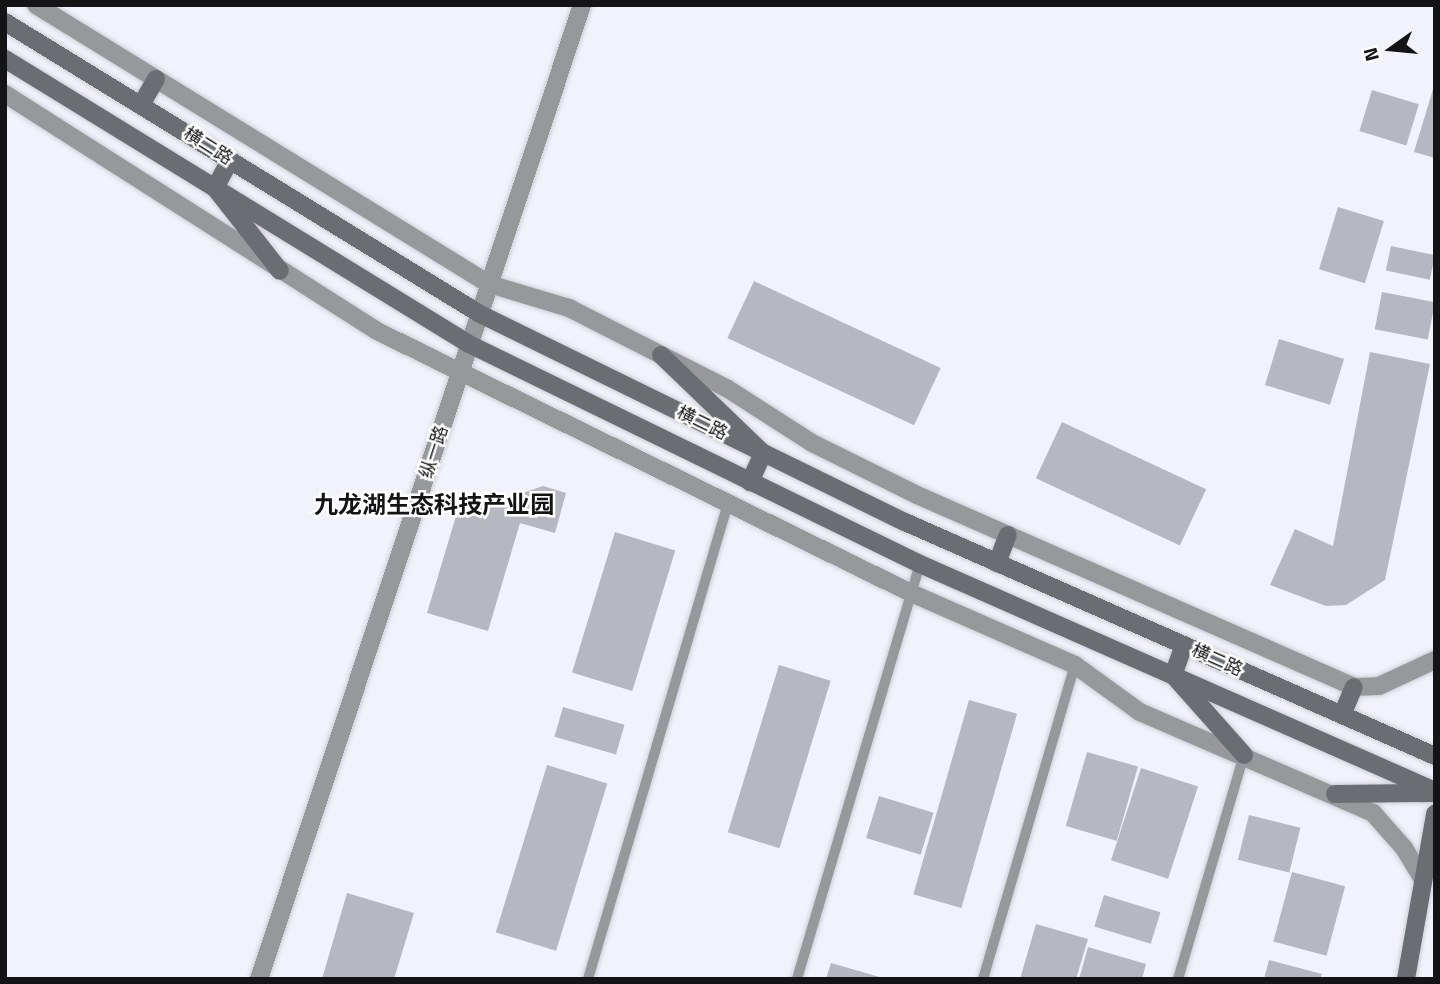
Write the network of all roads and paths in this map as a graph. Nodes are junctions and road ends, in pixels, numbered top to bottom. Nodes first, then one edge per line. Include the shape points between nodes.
1 (36, 5) edge
2 (582, 5) edge
3 (5, 22) edge
4 (5, 59) edge
5 (156, 79) junction
6 (5, 94) edge
7 (141, 105) junction
8 (230, 160) junction
9 (215, 188) junction
10 (280, 271) junction
11 (489, 284) junction
12 (480, 314) junction
13 (470, 345) junction
14 (661, 355) junction
15 (460, 373) junction
16 (763, 453) junction
17 (750, 482) junction
18 (728, 504) junction
19 (1008, 534) junction
20 (997, 563) junction
21 (920, 564) junction
22 (911, 593) junction
23 (1184, 645) junction
24 (1435, 660) edge
25 (1075, 665) junction
26 (1172, 675) junction
27 (1354, 687) junction
28 (1342, 715) junction
29 (1244, 755) junction
30 (1435, 756) edge
31 (1435, 792) edge
32 (1335, 794) junction
33 (1435, 814) edge
34 (1423, 880) junction
35 (259, 979) edge
36 (588, 979) edge
37 (797, 979) edge
38 (983, 979) edge
39 (1178, 979) edge
40 (1406, 979) edge

1 - 5 street
2 - 11 street, 纵一路
3 - 7 main road, 横二路
4 - 9 main road, 横二路
5 - 7 main road
5 - 11 street
6 - 10 street
7 - 8 main road, 横二路
8 - 9 main road
8 - 12 main road, 横二路
9 - 10 main road
9 - 13 main road, 横二路
10 - 15 street via 377,331
11 - 12 street, 纵一路
11 - 14 street via 569,308
12 - 13 street, 纵一路
12 - 16 main road, 横二路
13 - 15 street, 纵一路
13 - 17 main road, 横二路
14 - 16 main road
14 - 19 street via 727,389 812,443
15 - 18 street
15 - 35 street, 纵一路
16 - 17 main road
16 - 20 main road, 横二路
17 - 21 main road, 横二路
18 - 22 street
18 - 36 lane
19 - 20 main road
19 - 27 street
20 - 23 main road, 横二路
21 - 22 lane
21 - 26 main road, 横二路
22 - 25 street
22 - 37 lane
23 - 26 main road
23 - 28 main road, 横二路
24 - 27 street via 1390,682
25 - 29 street via 1140,712
25 - 38 lane
26 - 29 main road
26 - 31 main road, 横二路
27 - 28 main road
28 - 30 main road, 横二路
29 - 32 street
29 - 39 lane
31 - 32 main road
32 - 34 street via 1385,824
33 - 34 main road
34 - 40 main road

